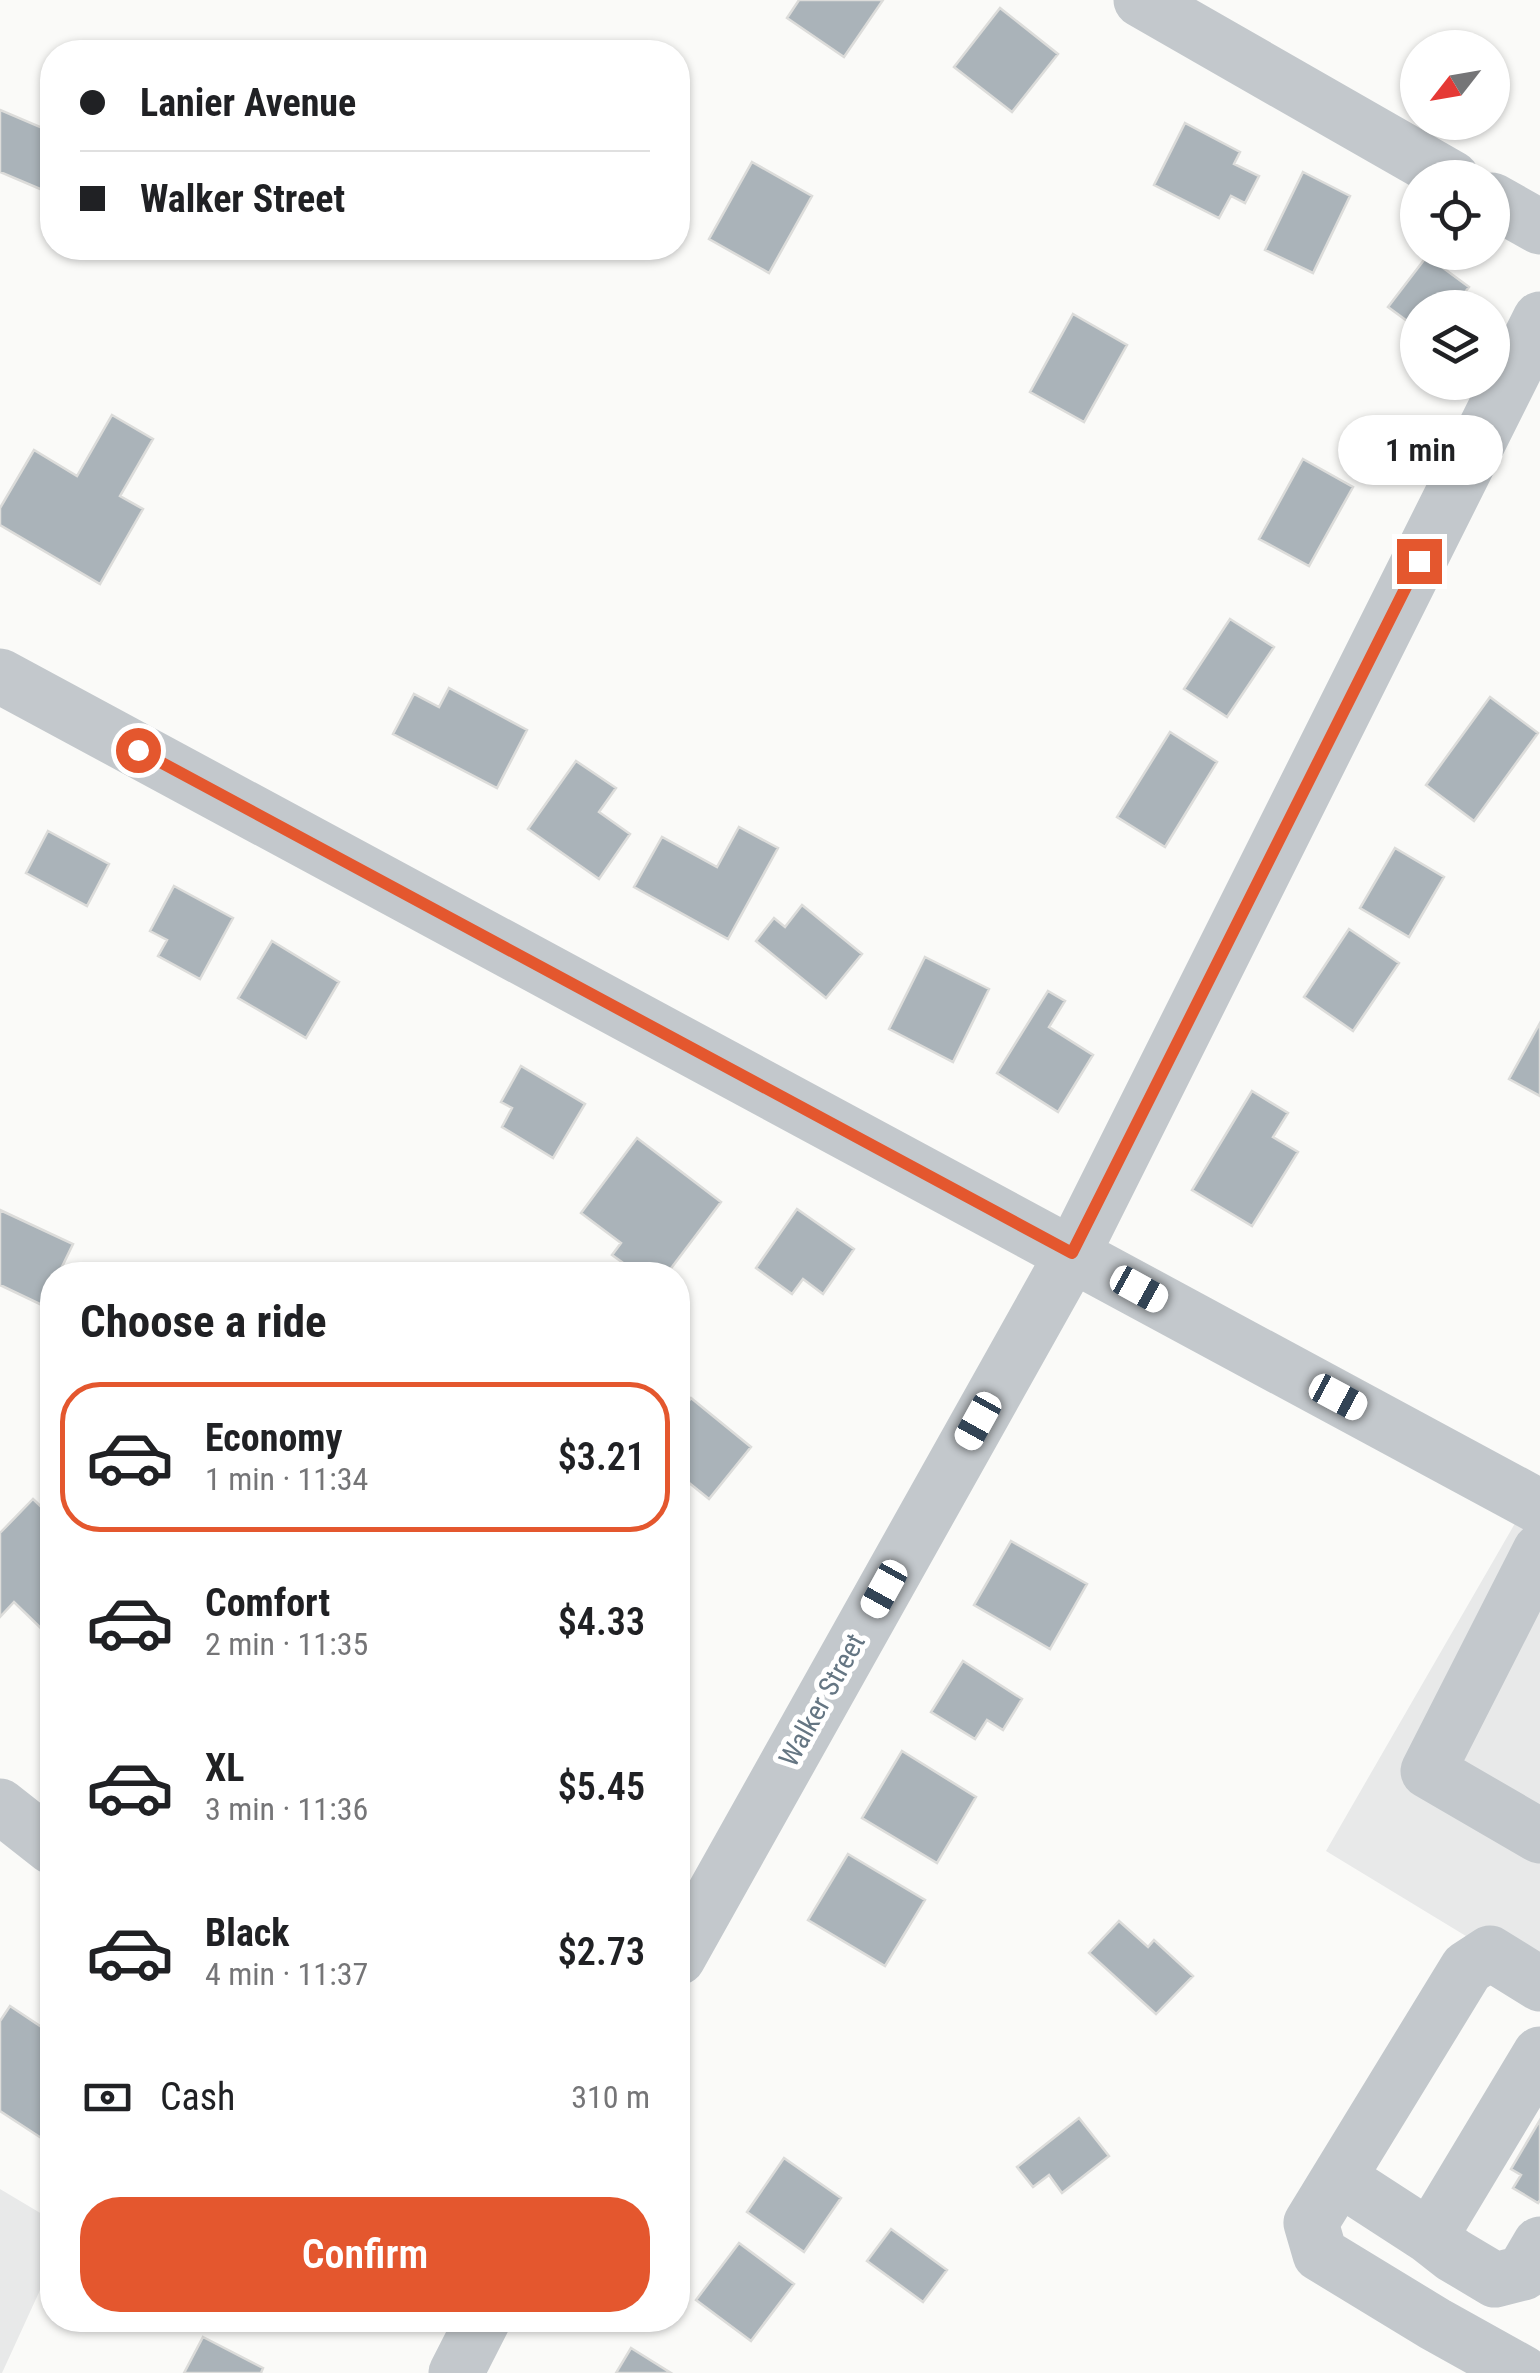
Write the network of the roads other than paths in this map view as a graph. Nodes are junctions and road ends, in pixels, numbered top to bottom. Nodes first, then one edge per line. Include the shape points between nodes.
1 (1142, 0) edge
2 (1421, 160) edge
3 (1510, 210) edge
4 (1540, 228) edge
5 (1540, 318) edge
6 (0, 676) edge
7 (1072, 1253) junction
8 (1539, 1516) edge
9 (1528, 1607) edge
10 (0, 1806) edge
11 (1540, 1836) edge
12 (40, 1838) edge
13 (690, 1937) edge
14 (1540, 1984) edge
15 (1540, 2054) edge
16 (1338, 2178) junction
17 (1430, 2237) junction
18 (1540, 2244) edge
19 (477, 2332) edge
20 (456, 2373) edge
21 (1524, 2373) edge

1 - 2 street
3 - 4 street
5 - 7 street, Walker Street
6 - 7 street
7 - 8 street
7 - 13 street, Walker Street
8 - 9 street
9 - 11 street via 1428,1771
10 - 12 street
14 - 16 street via 1490,1953 1467,1968
15 - 17 street
16 - 17 street
16 - 21 street via 1311,2223 1320,2254
17 - 18 street via 1494,2280 1523,2273
19 - 20 street

